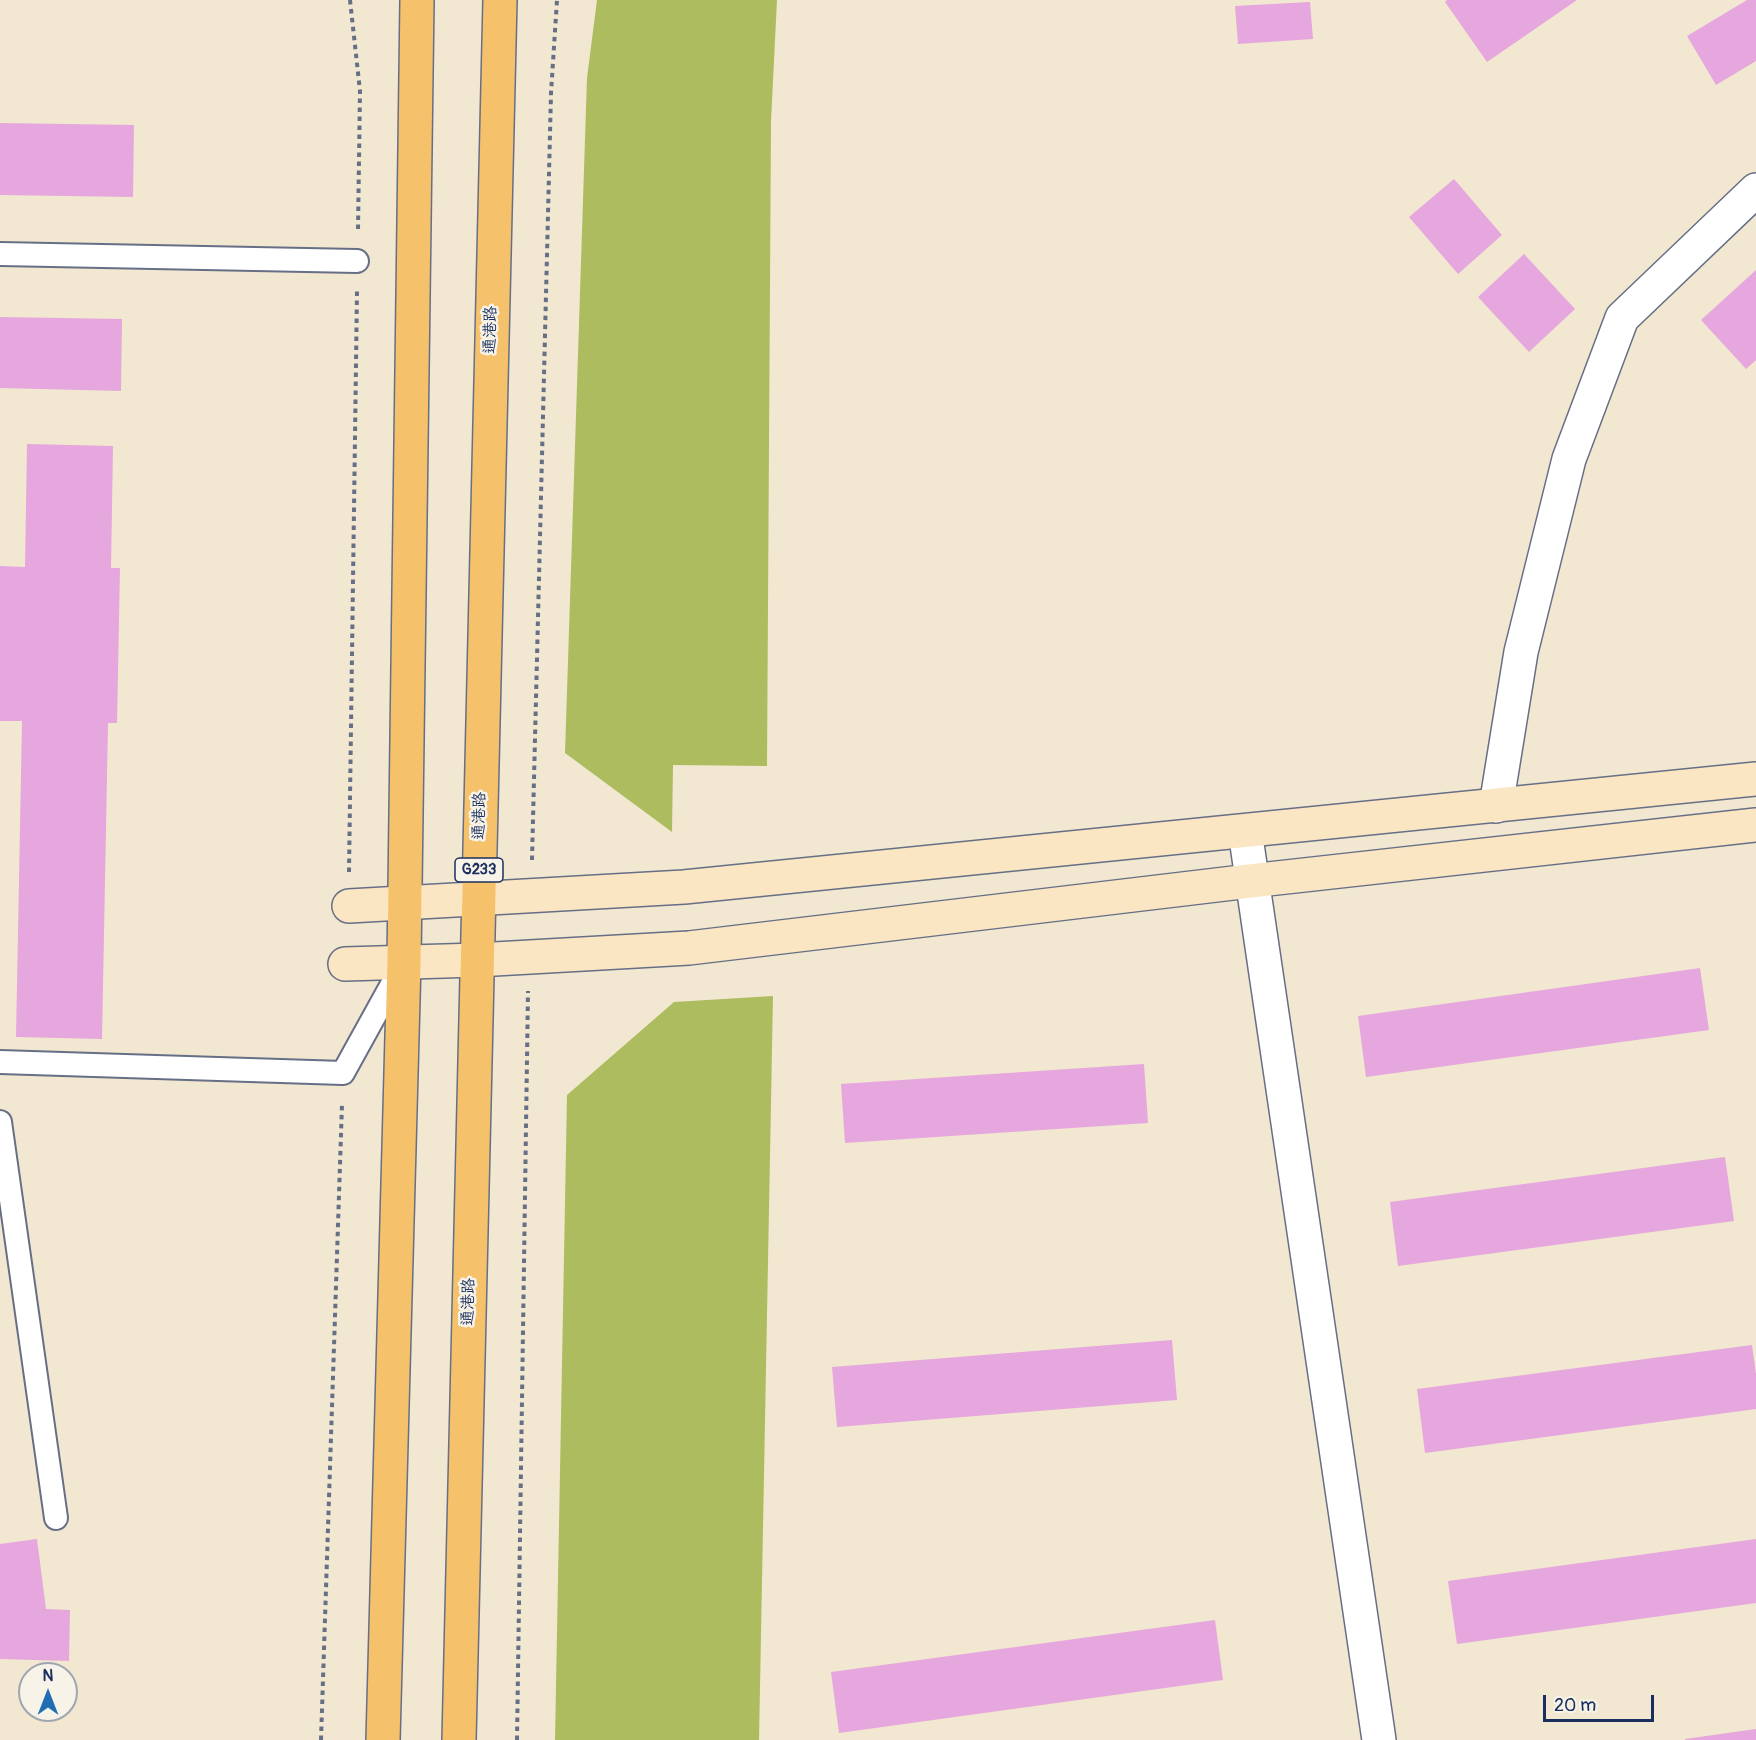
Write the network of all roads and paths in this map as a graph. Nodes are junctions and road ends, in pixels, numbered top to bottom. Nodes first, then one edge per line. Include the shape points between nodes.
1 (417, 0) edge
2 (500, 0) edge
3 (1756, 190) edge
4 (0, 254) edge
5 (357, 261) dead end
6 (1756, 779) edge
7 (1496, 806) junction
8 (1756, 825) edge
9 (1245, 831) junction
10 (1250, 881) junction
11 (478, 899) junction
12 (405, 903) junction
13 (349, 906) dead end
14 (477, 960) junction
15 (404, 963) junction
16 (345, 964) dead end
17 (0, 1062) edge
18 (0, 1122) edge
19 (56, 1518) dead end
20 (383, 1740) edge
21 (459, 1740) edge
22 (1379, 1740) edge

1 - 12 highway
2 - 11 highway, 通港路 / G233
3 - 7 street via 1622,318 1569,459 1521,652
4 - 5 lane
6 - 7 main road
7 - 9 main road
8 - 10 main road
9 - 10 street
9 - 11 main road via 684,887
10 - 14 main road via 689,948
10 - 22 street
11 - 12 main road
11 - 14 highway, 通港路 / G233
12 - 13 main road
12 - 15 highway
14 - 15 main road
14 - 21 highway, 通港路 / G233
15 - 16 main road
15 - 17 lane via 343,1072
15 - 20 highway
18 - 19 lane

